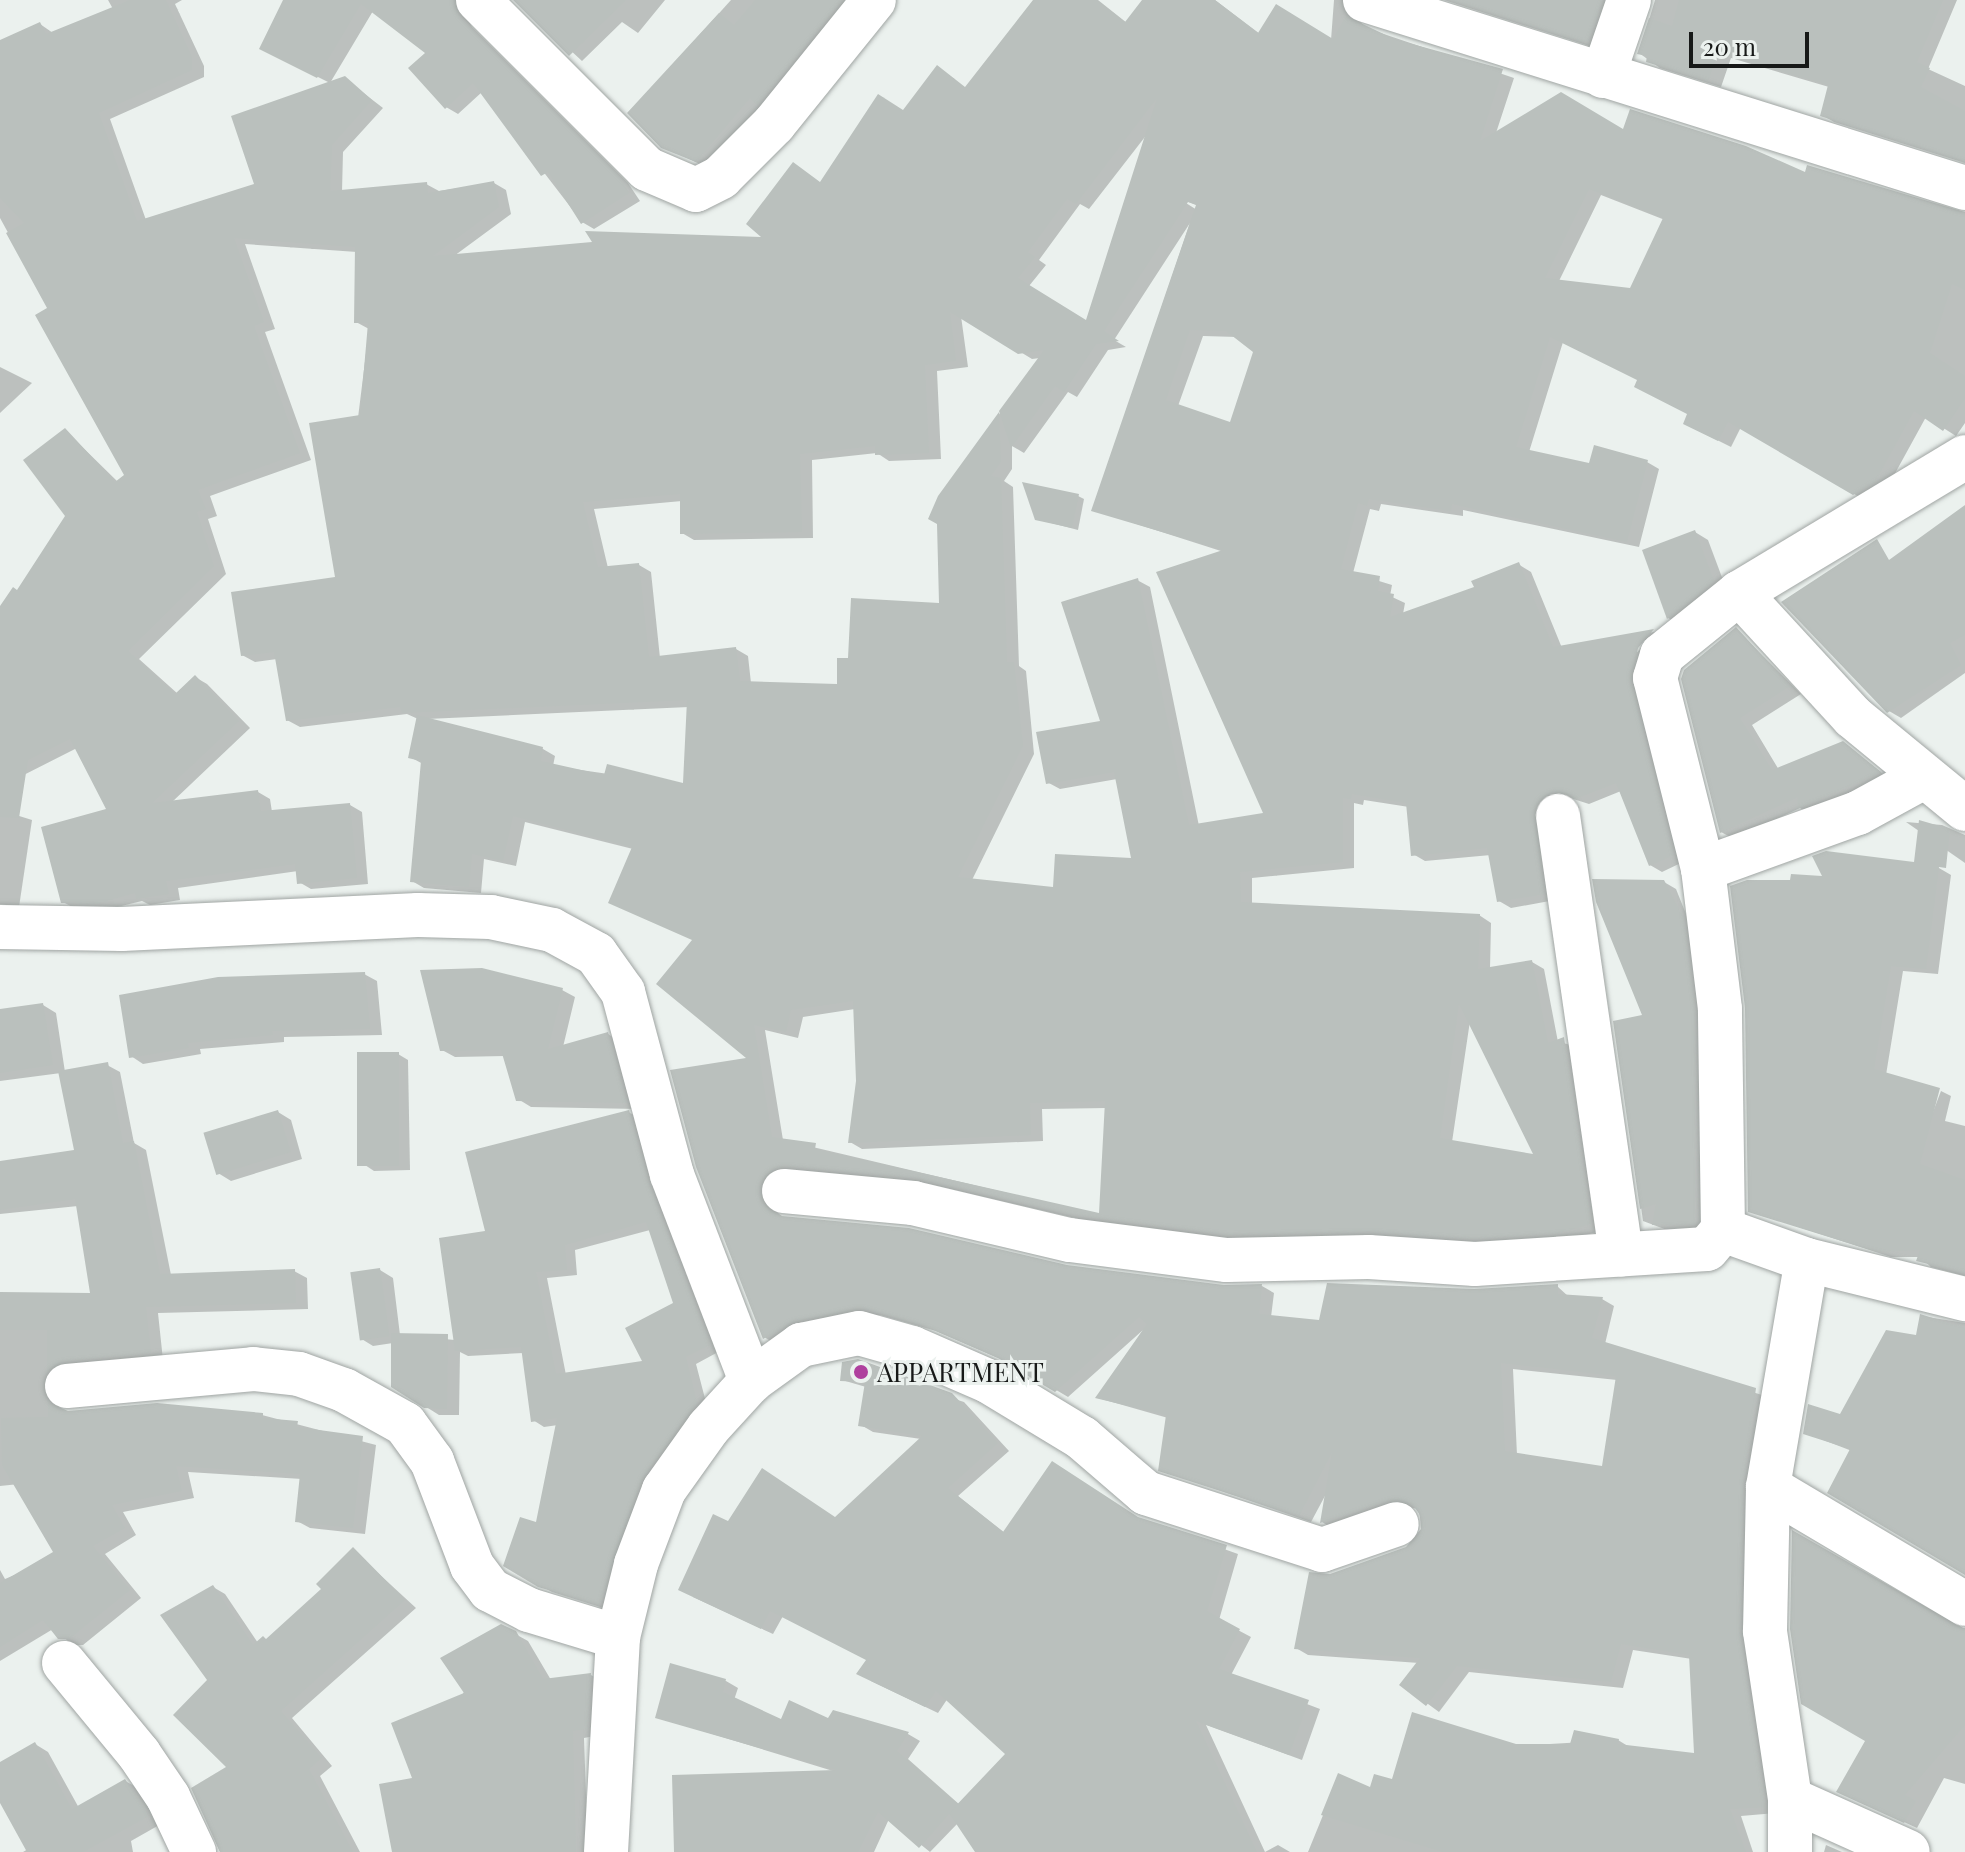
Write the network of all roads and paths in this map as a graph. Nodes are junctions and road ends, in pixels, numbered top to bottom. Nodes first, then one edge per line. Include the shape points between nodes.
1 (478, 0) edge
2 (874, 0) edge
3 (1365, 0) edge
4 (1629, 0) edge
5 (1603, 76) junction
6 (1965, 188) edge
7 (1965, 457) edge
8 (1739, 593) junction
9 (1922, 778) junction
10 (1965, 809) edge
11 (1558, 816) dead end
12 (1703, 869) junction
13 (0, 927) edge
14 (784, 1191) dead end
15 (1723, 1230) junction
16 (1621, 1255) junction
17 (1807, 1260) junction
18 (1965, 1299) edge
19 (751, 1381) junction
20 (67, 1386) dead end
21 (1768, 1487) junction
22 (1397, 1524) dead end
23 (1965, 1604) edge
24 (618, 1637) junction
25 (64, 1663) dead end
26 (1790, 1799) junction
27 (1788, 1851) edge
28 (194, 1852) edge
29 (606, 1852) edge
30 (1908, 1852) edge

1 - 2 street via 647,169 696,190 721,177 774,124
3 - 5 street
4 - 5 street
5 - 6 street
7 - 8 street
8 - 9 street via 1853,717
8 - 12 street via 1662,655 1655,678
9 - 10 street
9 - 12 street via 1858,813
11 - 16 street
12 - 15 street via 1720,1009
13 - 19 street via 108,930 418,915 491,917 552,930 596,954 623,992 672,1175
14 - 16 street via 913,1203 1070,1240 1227,1260 1369,1257 1475,1264
15 - 16 street via 1707,1249
15 - 17 street
17 - 18 street
17 - 21 street
19 - 22 street via 801,1345 859,1333 912,1348 988,1381 1082,1438 1146,1493 1322,1550
19 - 24 street via 709,1427 664,1490 636,1564
20 - 24 street via 253,1369 299,1374 344,1390 405,1424 432,1461 472,1566 490,1590 529,1610
21 - 23 street
21 - 26 street via 1765,1631
24 - 29 street
25 - 28 street via 139,1754 168,1797
26 - 27 street
26 - 30 street

